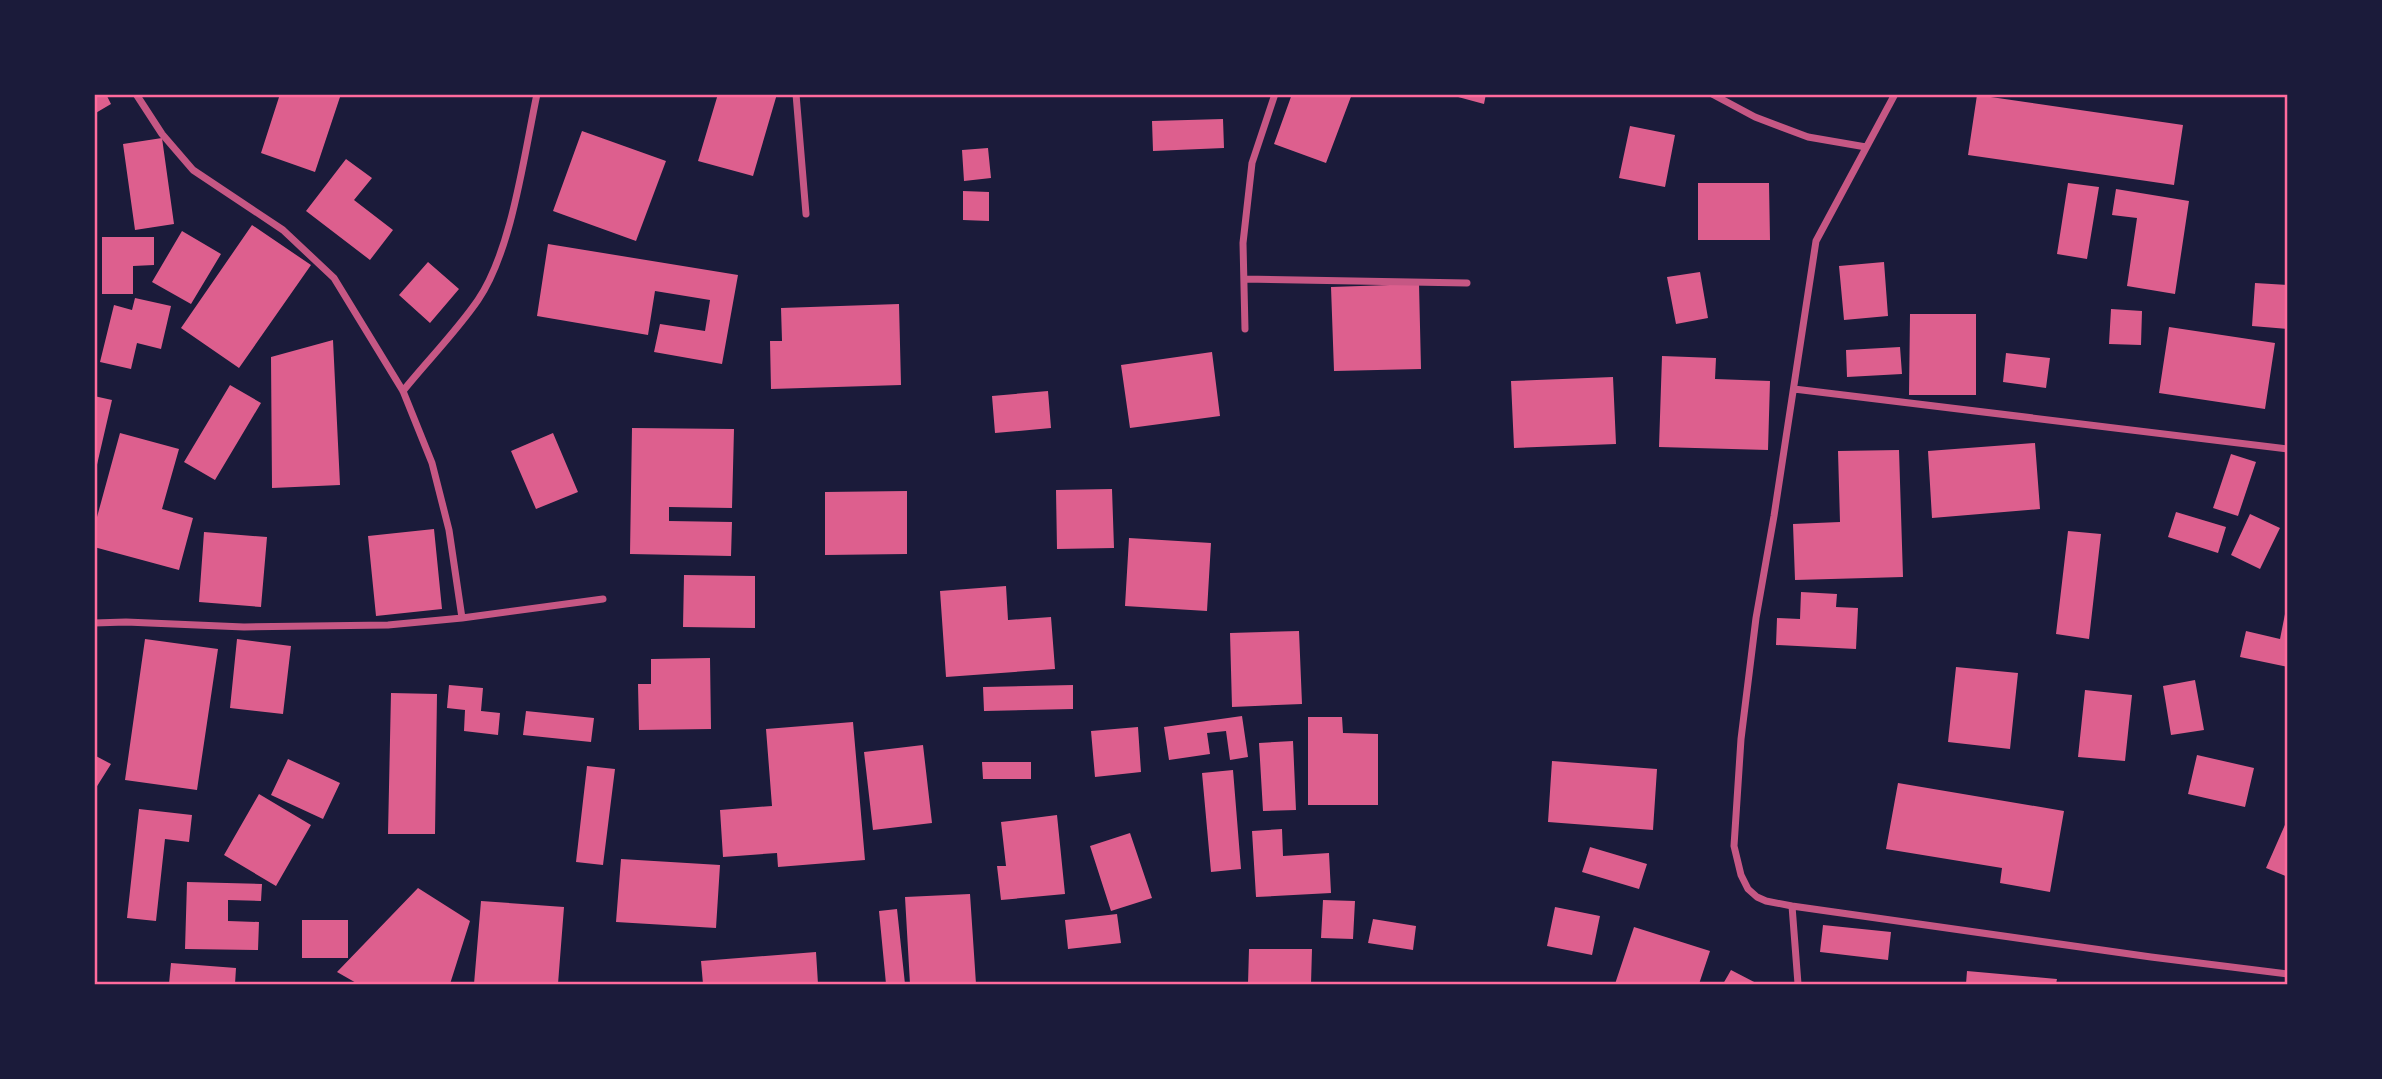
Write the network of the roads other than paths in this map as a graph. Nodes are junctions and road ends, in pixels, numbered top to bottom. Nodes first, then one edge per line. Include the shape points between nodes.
1 (136, 94) edge
2 (537, 94) edge
3 (796, 94) edge
4 (1275, 94) edge
5 (1712, 94) edge
6 (1895, 94) edge
7 (1866, 147) junction
8 (806, 214) dead end
9 (1244, 279) junction
10 (1467, 282) dead end
11 (1245, 329) dead end
12 (1794, 389) junction
13 (402, 391) junction
14 (2287, 449) edge
15 (603, 599) dead end
16 (462, 618) junction
17 (94, 623) edge
18 (1792, 906) junction
19 (2287, 974) edge
20 (1798, 985) edge

1 - 13 street via 193,170 283,230 334,278
2 - 13 street via 498,259 478,299
3 - 8 street
4 - 9 street via 1252,163
5 - 7 street via 1808,137
6 - 7 street
7 - 12 street via 1816,241
9 - 10 street
9 - 11 street
12 - 14 street
12 - 18 street via 1756,618 1734,821 1734,846 1748,889 1766,901
13 - 16 street via 432,463 449,530
15 - 16 street
16 - 17 street via 388,625 244,627
18 - 19 street
18 - 20 street

